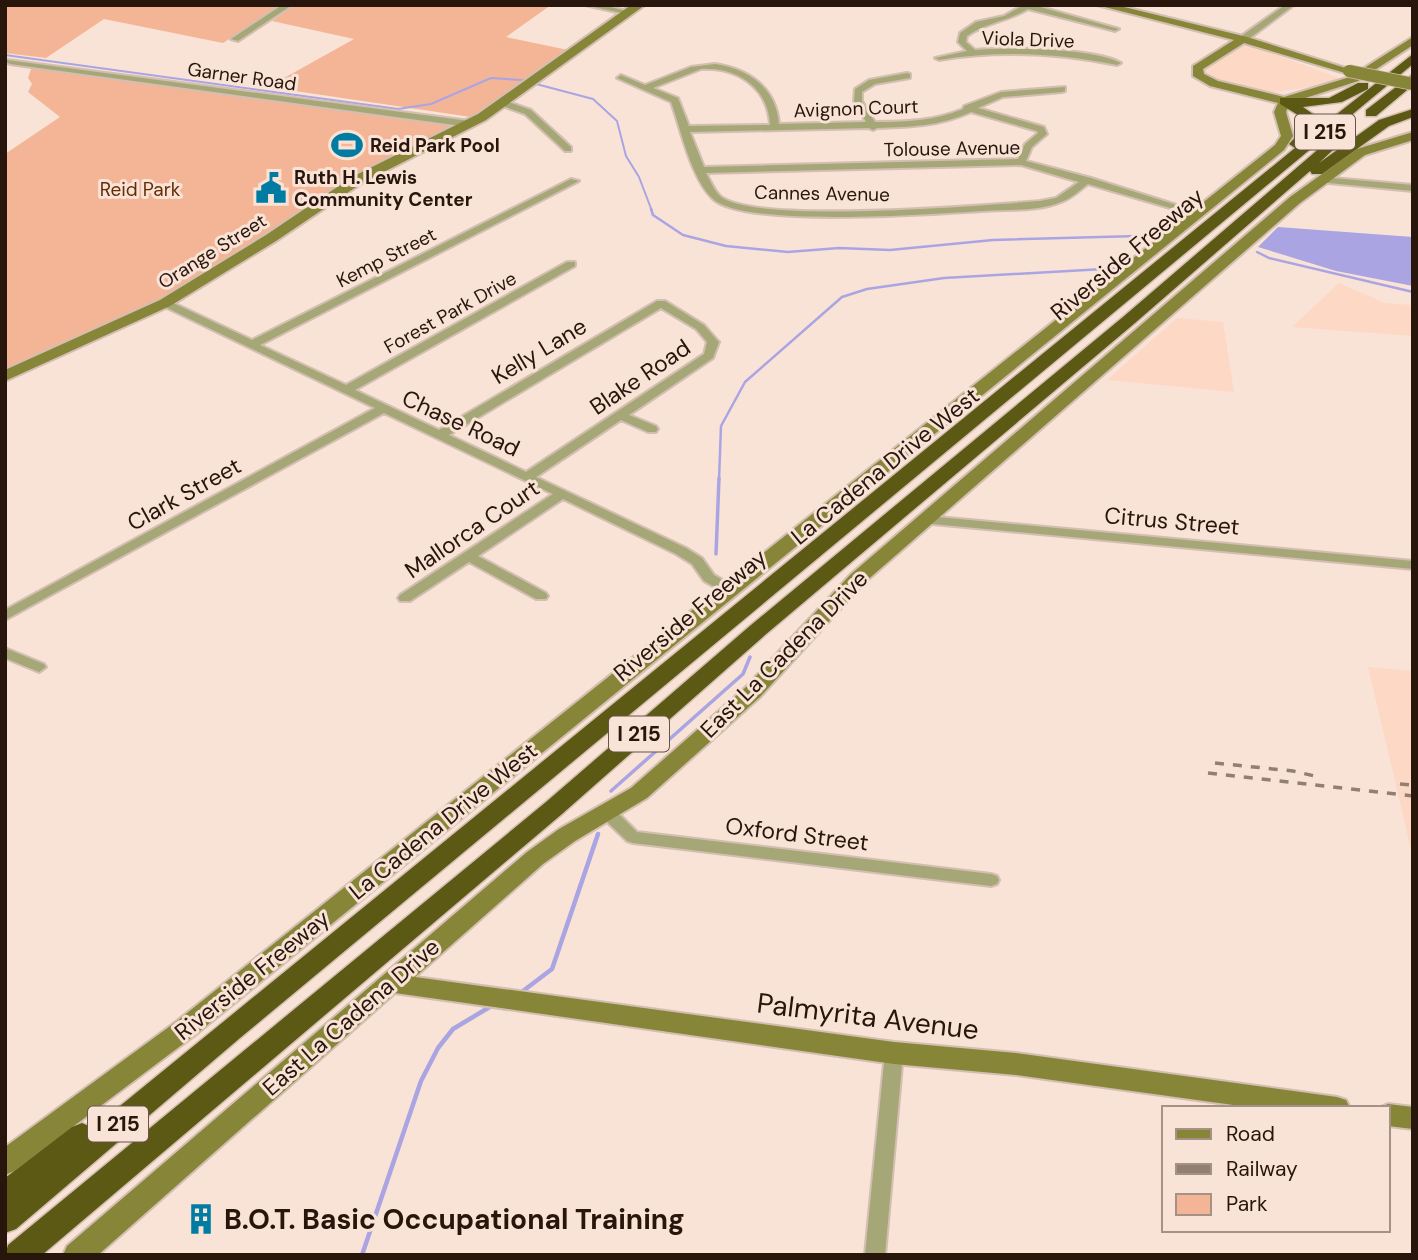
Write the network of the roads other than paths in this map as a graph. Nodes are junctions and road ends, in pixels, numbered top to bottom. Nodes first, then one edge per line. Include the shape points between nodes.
1 (288, 5) edge
2 (590, 5) edge
3 (640, 5) edge
4 (1290, 5) edge
5 (1025, 6) edge
6 (1107, 6) edge
7 (626, 12) junction
8 (1115, 29) dead end
9 (235, 39) dead end
10 (1243, 39) junction
11 (1413, 40) edge
12 (972, 52) junction
13 (1413, 57) edge
14 (939, 58) dead end
15 (10, 62) dead end
16 (1116, 63) dead end
17 (907, 76) dead end
18 (621, 78) dead end
19 (1413, 78) edge
20 (1413, 84) edge
21 (645, 88) junction
22 (1062, 89) dead end
23 (503, 103) junction
24 (1282, 107) junction
25 (967, 108) junction
26 (1413, 113) edge
27 (469, 124) junction
28 (775, 127) junction
29 (873, 127) junction
30 (687, 129) junction
31 (1371, 133) junction
32 (1413, 134) edge
33 (568, 149) dead end
34 (1021, 162) junction
35 (701, 170) junction
36 (1088, 180) junction
37 (1321, 180) junction
38 (574, 181) dead end
39 (1413, 188) edge
40 (1234, 203) junction
41 (1197, 213) junction
42 (1257, 221) junction
43 (571, 264) dead end
44 (165, 303) junction
45 (661, 303) joint
46 (251, 345) junction
47 (5, 376) edge
48 (346, 390) junction
49 (382, 409) junction
50 (620, 415) junction
51 (652, 429) dead end
52 (438, 436) junction
53 (527, 477) junction
54 (562, 494) junction
55 (927, 520) junction
56 (468, 556) junction
57 (1413, 565) edge
58 (730, 590) junction
59 (541, 596) dead end
60 (405, 598) dead end
61 (5, 616) edge
62 (5, 653) edge
63 (39, 667) dead end
64 (608, 813) junction
65 (991, 880) dead end
66 (391, 983) junction
67 (230, 1030) junction
68 (894, 1053) junction
69 (1322, 1106) edge
70 (1390, 1115) edge
71 (1413, 1118) edge
72 (5, 1163) edge
73 (5, 1196) edge
74 (5, 1219) edge
75 (19, 1255) edge
76 (77, 1255) edge
77 (875, 1255) edge

1 - 9 street
2 - 7 street
3 - 7 main road, Orange Street
4 - 10 street
5 - 8 street
5 - 12 street via 1007,18 970,28 962,42
6 - 10 main road
7 - 23 main road, Orange Street
10 - 20 main road, bridge via 1349,71
10 - 24 main road via 1197,68 1199,76
11 - 24 main road via 1354,79
12 - 14 street, Viola Drive
12 - 16 street, Viola Drive via 1049,52
13 - 24 highway via 1396,63 1345,99
13 - 40 highway, Riverside Freeway / I 215
15 - 27 street, Garner Road
17 - 29 street via 872,82 858,92 858,101
18 - 21 street, Cannes Avenue
19 - 42 highway, I 215
21 - 28 street via 700,67 722,68 762,86
21 - 30 street, Cannes Avenue via 675,100
22 - 25 street, Avignon Court via 1001,95
23 - 27 main road, Orange Street
23 - 33 street via 528,112
24 - 40 highway via 1306,113 1313,120 1310,129
24 - 41 main road, La Cadena Drive West via 1284,142
25 - 29 street, Avignon Court via 934,122
25 - 34 street via 1044,131 1028,146
26 - 31 highway
27 - 44 main road, Orange Street via 358,180
28 - 29 street, Avignon Court
28 - 30 street, Avignon Court
30 - 35 street, Cannes Avenue
31 - 32 highway via 1397,125
31 - 42 highway
32 - 37 main road, East La Cadena Drive via 1369,147
34 - 35 street, Tolouse Avenue
34 - 36 street, Tolouse Avenue
35 - 36 street, Cannes Avenue via 719,201 741,209 835,214 1040,204 1059,200
36 - 41 street, Tolouse Avenue
37 - 39 street
37 - 42 main road, East La Cadena Drive
38 - 46 street, Kemp Street
40 - 67 highway, Riverside Freeway / I 215
41 - 58 main road, La Cadena Drive West
42 - 55 main road, East La Cadena Drive
42 - 75 highway, I 215 via 758,630 554,808
43 - 48 street, Forest Park Drive
44 - 46 street, Chase Road
44 - 47 main road, Orange Street
45 - 50 street, Blake Road via 700,327 713,342 709,356
45 - 52 street, Kelly Lane
46 - 48 street, Chase Road
48 - 49 street, Chase Road
49 - 52 street, Chase Road
49 - 61 street, Clark Street
50 - 51 street
50 - 53 street, Blake Road
52 - 53 street, Chase Road
53 - 54 street, Chase Road
54 - 56 street, Mallorca Court
54 - 58 street, Chase Road via 692,557 709,578
55 - 57 street, Citrus Street
55 - 64 main road, East La Cadena Drive via 857,579 753,692 639,793
56 - 59 street
56 - 60 street, Mallorca Court
58 - 72 main road, La Cadena Drive West via 186,1028
62 - 63 street
64 - 65 street, Oxford Street via 633,837
64 - 66 main road, East La Cadena Drive via 535,858
66 - 68 main road, Palmyrita Avenue
66 - 76 main road, East La Cadena Drive
67 - 73 highway via 198,1042
67 - 74 highway, Riverside Freeway / I 215
68 - 69 main road, Palmyrita Avenue via 1029,1066
68 - 77 street
70 - 71 main road

